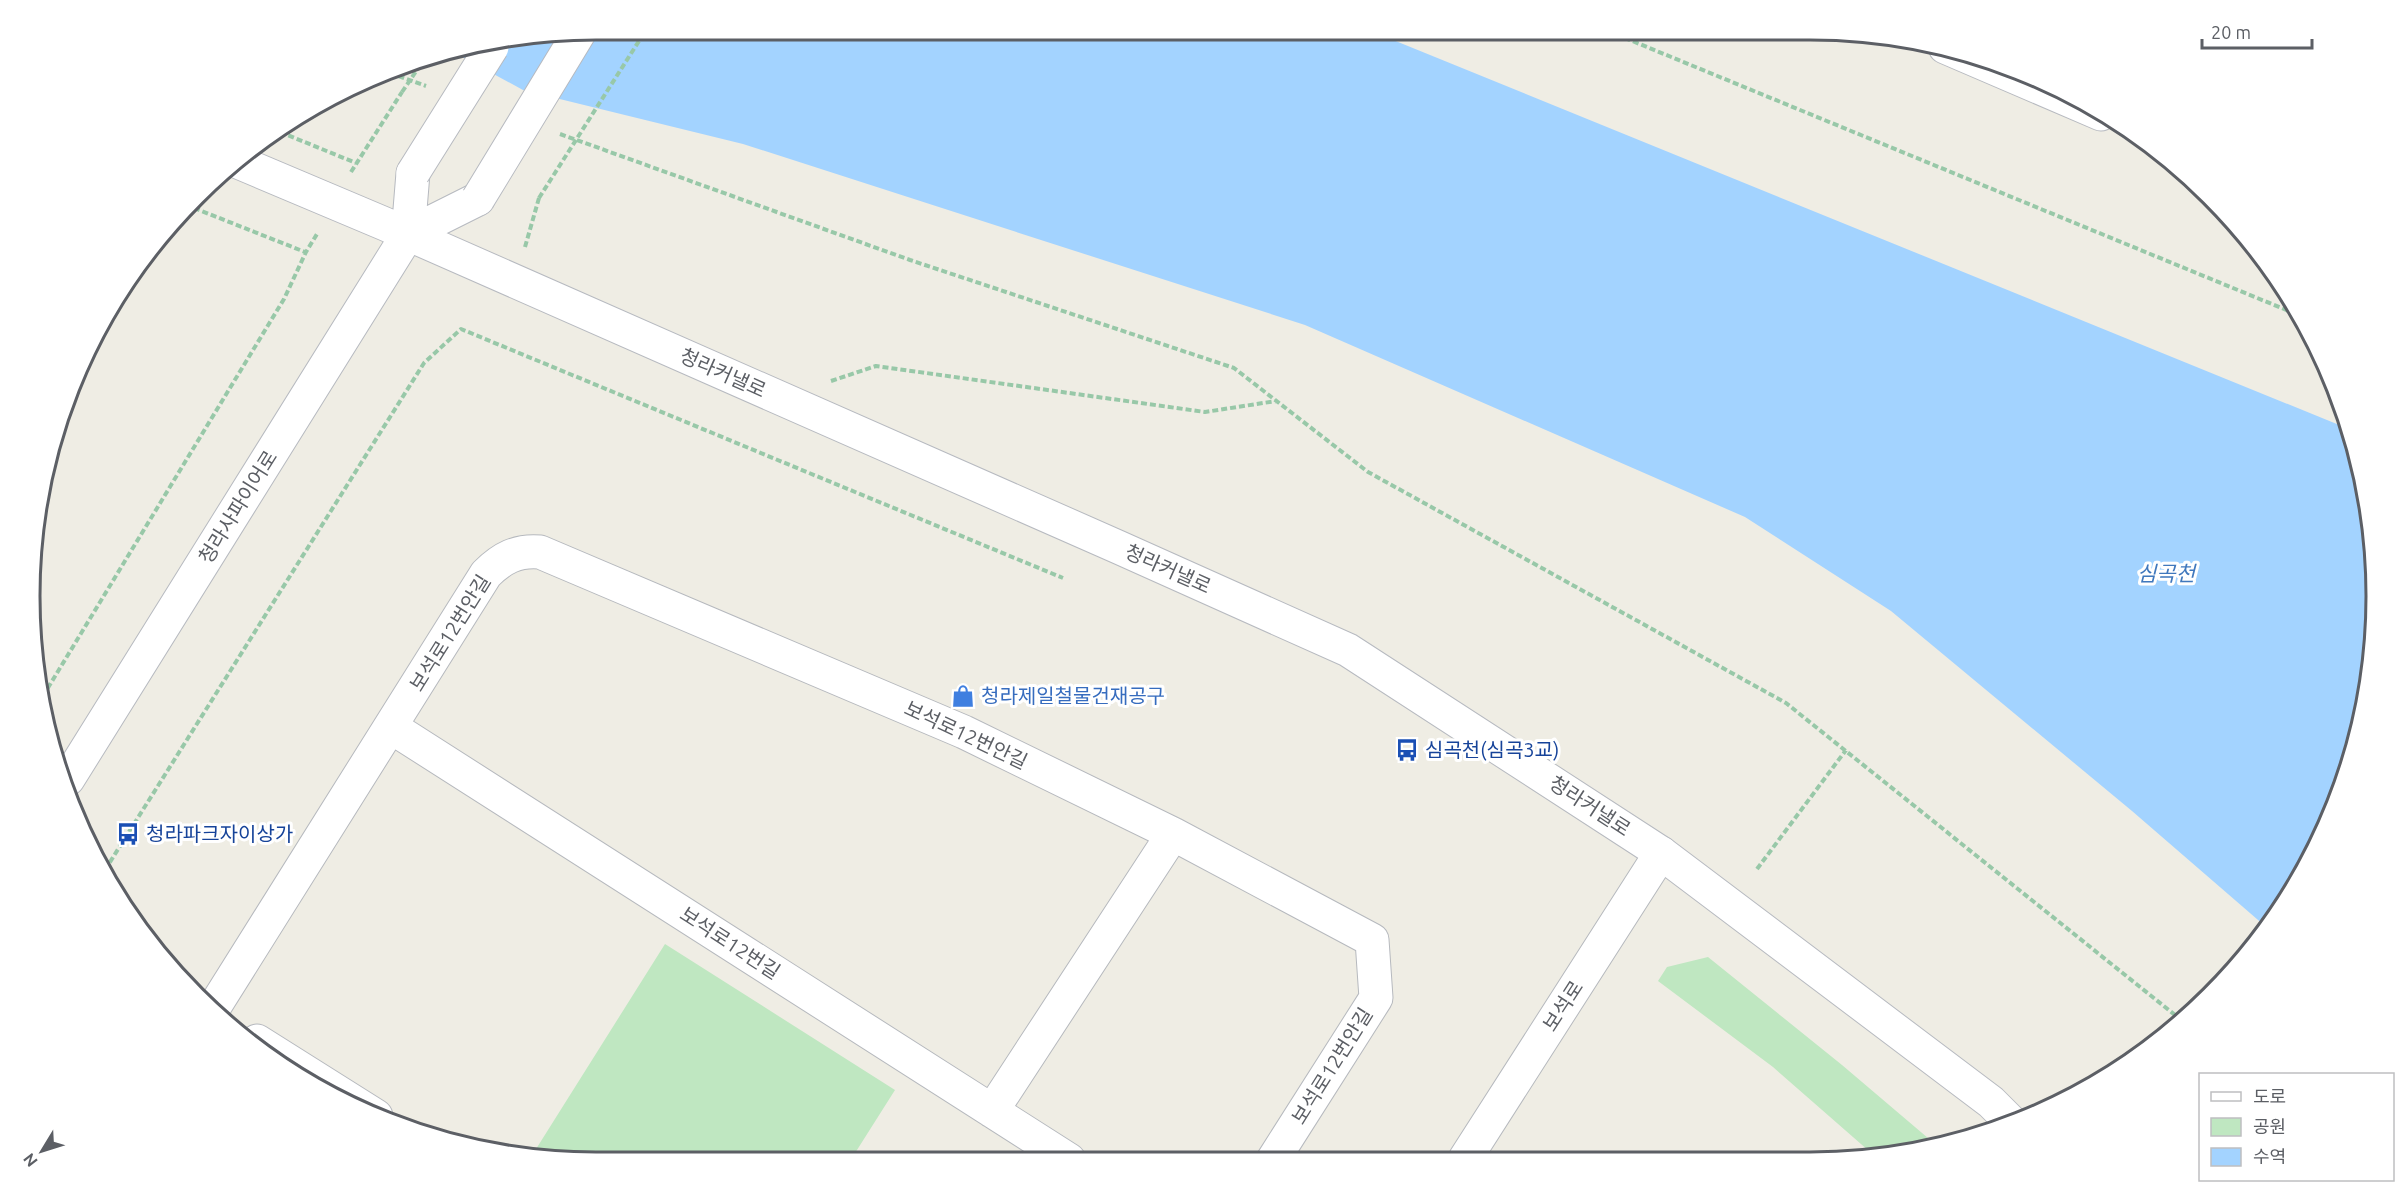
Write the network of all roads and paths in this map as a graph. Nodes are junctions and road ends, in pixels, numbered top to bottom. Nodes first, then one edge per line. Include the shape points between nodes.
1 (640, 40) edge
2 (1630, 40) edge
3 (574, 41) edge
4 (490, 51) edge
5 (416, 71) edge
6 (400, 77) edge
7 (434, 89) dead end
8 (555, 133) dead end
9 (287, 135) edge
10 (246, 165) edge
11 (197, 209) edge
12 (408, 234) junction
13 (515, 282) junction
14 (2285, 309) edge
15 (780, 398) junction
16 (1277, 401) junction
17 (48, 688) edge
18 (391, 727) junction
19 (1846, 750) junction
20 (70, 775) edge
21 (1173, 834) junction
22 (1661, 853) junction
23 (1757, 869) dead end
24 (217, 1003) edge
25 (2176, 1015) edge
26 (992, 1111) junction
27 (2005, 1116) edge
28 (1056, 1152) edge
29 (1278, 1152) edge
30 (1469, 1152) edge

1 - 13 path, bridge via 539,198
2 - 14 path
3 - 12 street, bridge via 478,199
4 - 12 street, bridge via 413,173
5 - 9 path, bridge via 356,163
6 - 7 path
8 - 16 path via 910,260 1234,368
10 - 12 street, 청라커낼로
11 - 17 path via 306,252 284,299
12 - 13 street, 청라커낼로
12 - 20 street, 청라사파이어로
13 - 15 street, 청라커낼로
15 - 16 path via 876,366 1205,412
15 - 22 street, 청라커낼로 via 1348,650
16 - 19 path via 1368,472 1786,703
18 - 21 street, 보석로12번안길 via 486,574 507,557 524,551 540,552 964,732
18 - 24 street, 보석로12번안길
18 - 26 street, 보석로12번길
19 - 23 path
19 - 25 path
21 - 26 street
21 - 29 street, 보석로12번안길 via 1372,940 1376,998
22 - 27 street, 청라커낼로
22 - 30 street, 보석로
26 - 28 street, 보석로12번길

